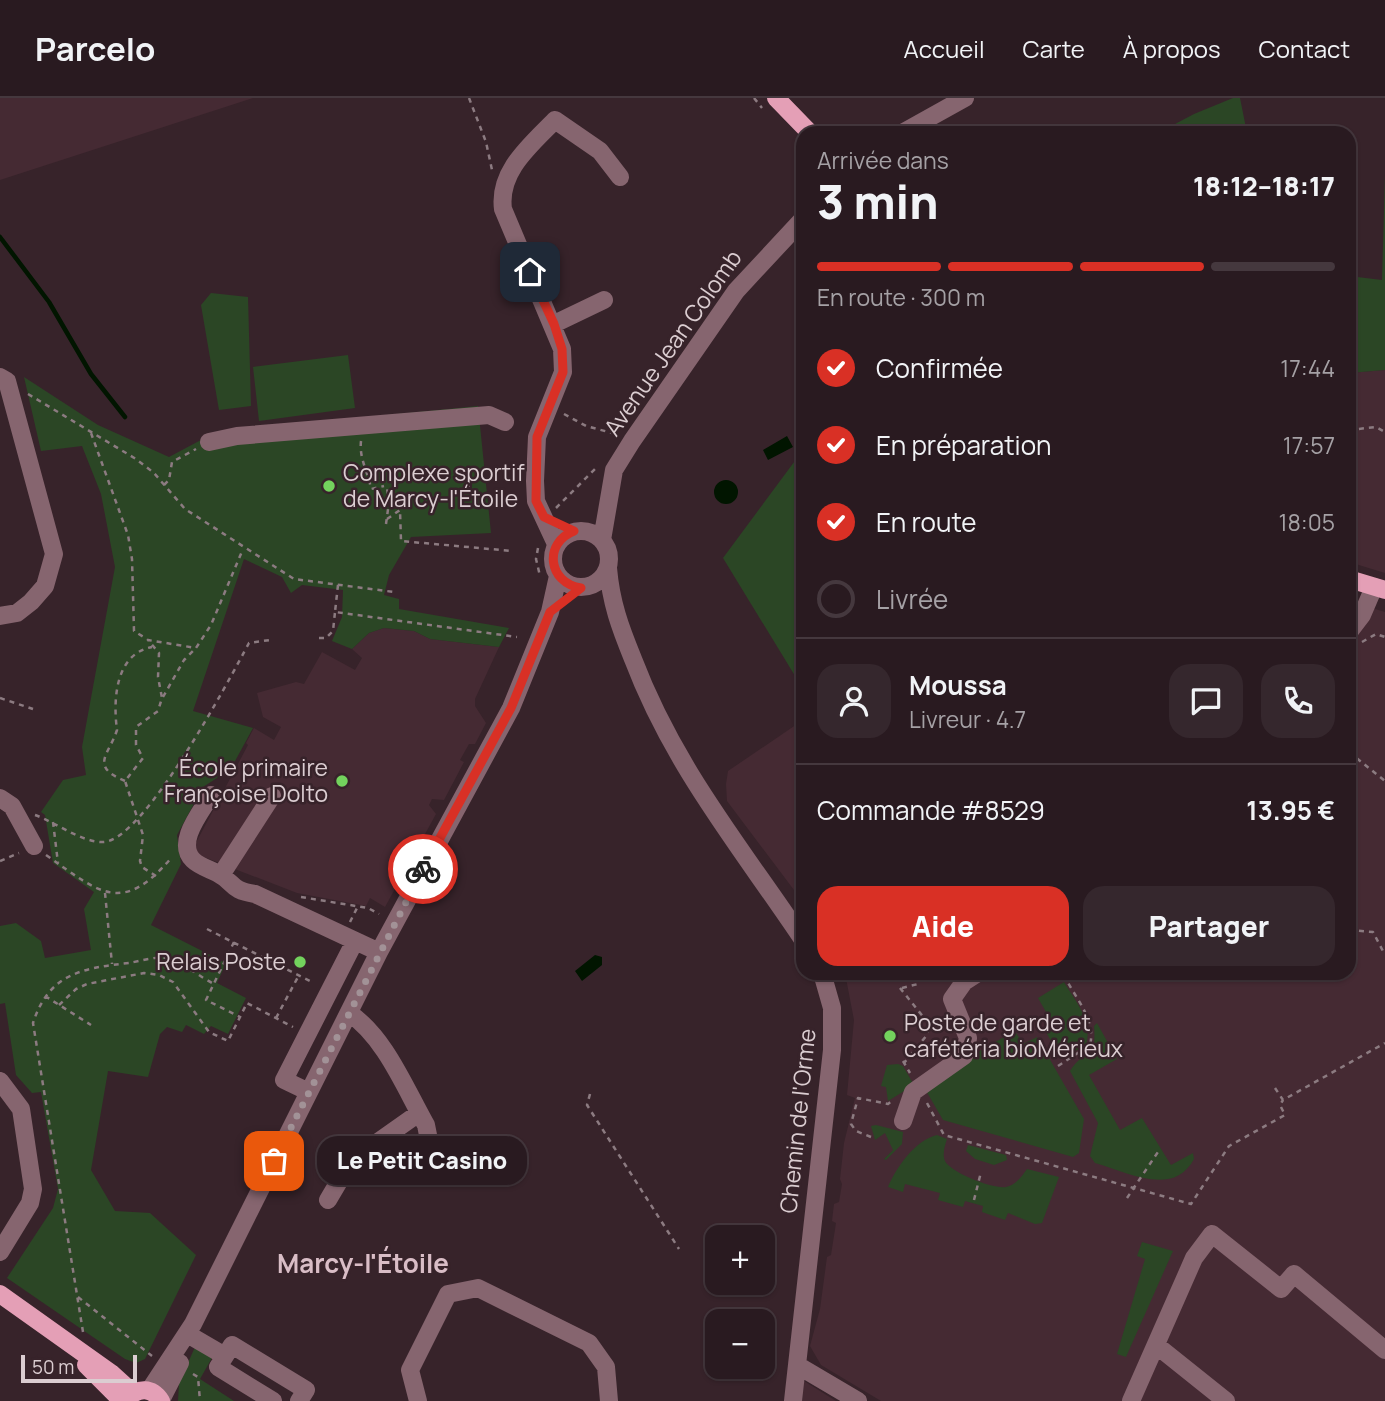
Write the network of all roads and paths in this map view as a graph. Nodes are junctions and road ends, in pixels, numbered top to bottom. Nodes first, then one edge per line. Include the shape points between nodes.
1 (469, 98) edge
2 (776, 98) edge
3 (965, 98) edge
4 (803, 126) edge
5 (917, 126) edge
6 (620, 177) dead end
7 (501, 193) junction
8 (796, 228) edge
9 (604, 300) dead end
10 (554, 324) junction
11 (3, 379) edge
12 (550, 405) junction
13 (505, 422) dead end
14 (364, 425) junction
15 (1356, 429) edge
16 (1385, 432) edge
17 (91, 433) junction
18 (632, 441) junction
19 (209, 442) joint
20 (164, 485) junction
21 (608, 498) junction
22 (544, 517) junction
23 (387, 519) junction
24 (386, 524) dead end
25 (579, 531) junction
26 (602, 540) junction
27 (548, 544) junction
28 (243, 549) junction
29 (512, 551) dead end
30 (608, 568) junction
31 (1356, 581) edge
32 (550, 582) junction
33 (338, 585) junction
34 (585, 587) junction
35 (1379, 589) edge
36 (394, 592) dead end
37 (611, 604) junction
38 (335, 612) junction
39 (550, 612) junction
40 (0, 616) edge
41 (1356, 623) edge
42 (517, 637) dead end
43 (319, 638) dead end
44 (148, 640) junction
45 (270, 640) dead end
46 (153, 647) junction
47 (196, 648) junction
48 (0, 698) edge
49 (162, 698) junction
50 (33, 709) dead end
51 (1357, 758) edge
52 (125, 781) junction
53 (1385, 781) edge
54 (211, 794) dead end
55 (272, 796) dead end
56 (6, 802) edge
57 (139, 818) junction
58 (53, 822) junction
59 (33, 846) junction
60 (188, 854) junction
61 (0, 861) edge
62 (58, 863) junction
63 (221, 875) junction
64 (156, 876) junction
65 (105, 893) junction
66 (296, 896) dead end
67 (395, 923) junction
68 (207, 929) dead end
69 (796, 930) edge
70 (1356, 931) edge
71 (355, 941) junction
72 (234, 942) junction
73 (379, 952) junction
74 (1385, 954) edge
75 (112, 964) junction
76 (299, 975) junction
77 (824, 980) edge
78 (919, 980) edge
79 (967, 980) edge
80 (1067, 981) dead end
81 (214, 984) junction
82 (321, 987) dead end
83 (45, 996) junction
84 (59, 1005) junction
85 (349, 1013) junction
86 (240, 1017) junction
87 (276, 1018) junction
88 (91, 1026) dead end
89 (308, 1034) junction
90 (1385, 1043) edge
91 (904, 1063) dead end
92 (1058, 1066) dead end
93 (0, 1081) edge
94 (1275, 1088) dead end
95 (309, 1092) junction
96 (590, 1094) dead end
97 (896, 1099) dead end
98 (1283, 1100) junction
99 (419, 1113) junction
100 (903, 1121) dead end
101 (943, 1132) dead end
102 (871, 1137) dead end
103 (1160, 1149) dead end
104 (414, 1171) dead end
105 (981, 1172) dead end
106 (1134, 1188) junction
107 (1127, 1198) dead end
108 (328, 1200) dead end
109 (974, 1200) dead end
110 (680, 1249) dead end
111 (0, 1252) edge
112 (0, 1294) edge
113 (78, 1297) junction
114 (191, 1329) junction
115 (61, 1340) junction
116 (1156, 1345) junction
117 (1385, 1350) edge
118 (225, 1356) junction
119 (87, 1357) junction
120 (161, 1364) dead end
121 (797, 1365) junction
122 (191, 1373) dead end
123 (142, 1398) edge
124 (200, 1401) edge
125 (273, 1401) edge
126 (300, 1401) edge
127 (418, 1401) edge
128 (609, 1401) edge
129 (793, 1401) edge
130 (858, 1401) edge
131 (1131, 1401) edge
132 (1226, 1401) edge

1 - 7 path
2 - 4 main road
3 - 5 street
6 - 7 street via 600,151 555,120 508,174
7 - 10 street via 503,209
8 - 18 street, Avenue Jean Colomb via 736,291
9 - 10 street
10 - 12 street via 563,372
11 - 17 path
11 - 40 street via 54,554 51,572 38,594 17,613
12 - 18 path via 586,426
12 - 22 street via 537,437 536,501
13 - 14 street via 489,415
14 - 19 street
14 - 23 path via 360,460 371,489 386,487
15 - 16 path via 1376,427
17 - 20 path via 136,459
17 - 44 path via 128,535 134,631
18 - 21 street, Avenue Jean Colomb via 614,470
19 - 20 path via 172,462
20 - 28 path via 185,509
21 - 25 street, Avenue Jean Colomb
21 - 26 street, Avenue Jean Colomb
22 - 25 street
22 - 27 street
23 - 24 path
23 - 29 path via 400,510 401,541
25 - 26 street
25 - 27 street
26 - 30 street
27 - 32 street
27 - 32 path via 537,559
28 - 33 path via 295,579
28 - 47 path via 211,625
30 - 34 street via 597,583
30 - 37 street
31 - 35 main road
32 - 34 street
32 - 39 street
33 - 36 path
33 - 38 path
34 - 37 street
34 - 39 street
35 - 41 street
37 - 69 street via 649,701 688,775
38 - 42 path
38 - 43 path via 333,631
39 - 67 street via 511,708
44 - 46 path
44 - 47 path
45 - 57 path via 249,643 211,714
46 - 49 path via 159,653
46 - 52 path via 139,650 126,661 113,713 117,730 104,753 110,775
47 - 49 path
48 - 50 path
49 - 52 path via 158,711 136,727 136,745 143,758
51 - 53 path
52 - 57 path
54 - 60 street via 187,837
55 - 63 street
56 - 58 path
56 - 59 street
57 - 58 path via 105,842 91,841
57 - 64 path via 140,861
58 - 62 path
59 - 61 path
59 - 62 path
60 - 63 street via 194,862
60 - 64 path via 174,855
62 - 65 path
63 - 71 street via 236,891 255,894
64 - 65 path via 132,892
65 - 75 path
66 - 67 path via 368,908
67 - 73 street
68 - 72 path
70 - 74 path via 1373,932
71 - 73 street
71 - 89 street
72 - 76 path
72 - 81 path
73 - 85 street
75 - 81 path via 166,958
75 - 83 path via 68,974
76 - 82 path
76 - 87 path
77 - 121 street, Chemin de l'Orme via 832,1008 832,1050
78 - 91 path via 900,988 929,1024 928,1035
79 - 100 street via 952,999 968,1038 964,1056 913,1092
80 - 92 path via 1093,1035 1090,1045
81 - 86 path via 206,1000
83 - 84 path
83 - 113 path via 33,1023
84 - 86 path via 87,984 144,973 173,982 209,1032 228,1041
84 - 88 path
85 - 95 street
85 - 99 street via 362,1021 380,1046
86 - 87 path via 247,1003
87 - 89 path
89 - 95 street via 284,1080
90 - 98 path
93 - 111 street via 21,1109 33,1189 30,1203
94 - 98 path
95 - 114 street
96 - 110 path via 587,1105
97 - 102 path via 888,1104 858,1098 851,1124
98 - 106 path via 1280,1105 1285,1115 1229,1146 1191,1204
99 - 104 street via 428,1135
99 - 108 street via 351,1161
101 - 106 path
103 - 106 path
105 - 109 path
106 - 107 path
112 - 115 main road
113 - 119 path
113 - 120 path
114 - 118 street
114 - 123 street via 177,1372
115 - 119 main road
115 - 123 main road
116 - 117 street via 1194,1258 1212,1234 1281,1289 1294,1274
116 - 131 street
116 - 132 street
118 - 125 street via 218,1367
118 - 126 street via 232,1345 306,1390
119 - 123 main road
121 - 129 street, Chemin de l'Orme
121 - 130 street
122 - 124 path via 198,1377
127 - 128 street via 410,1370 448,1294 478,1288 589,1343 606,1367

